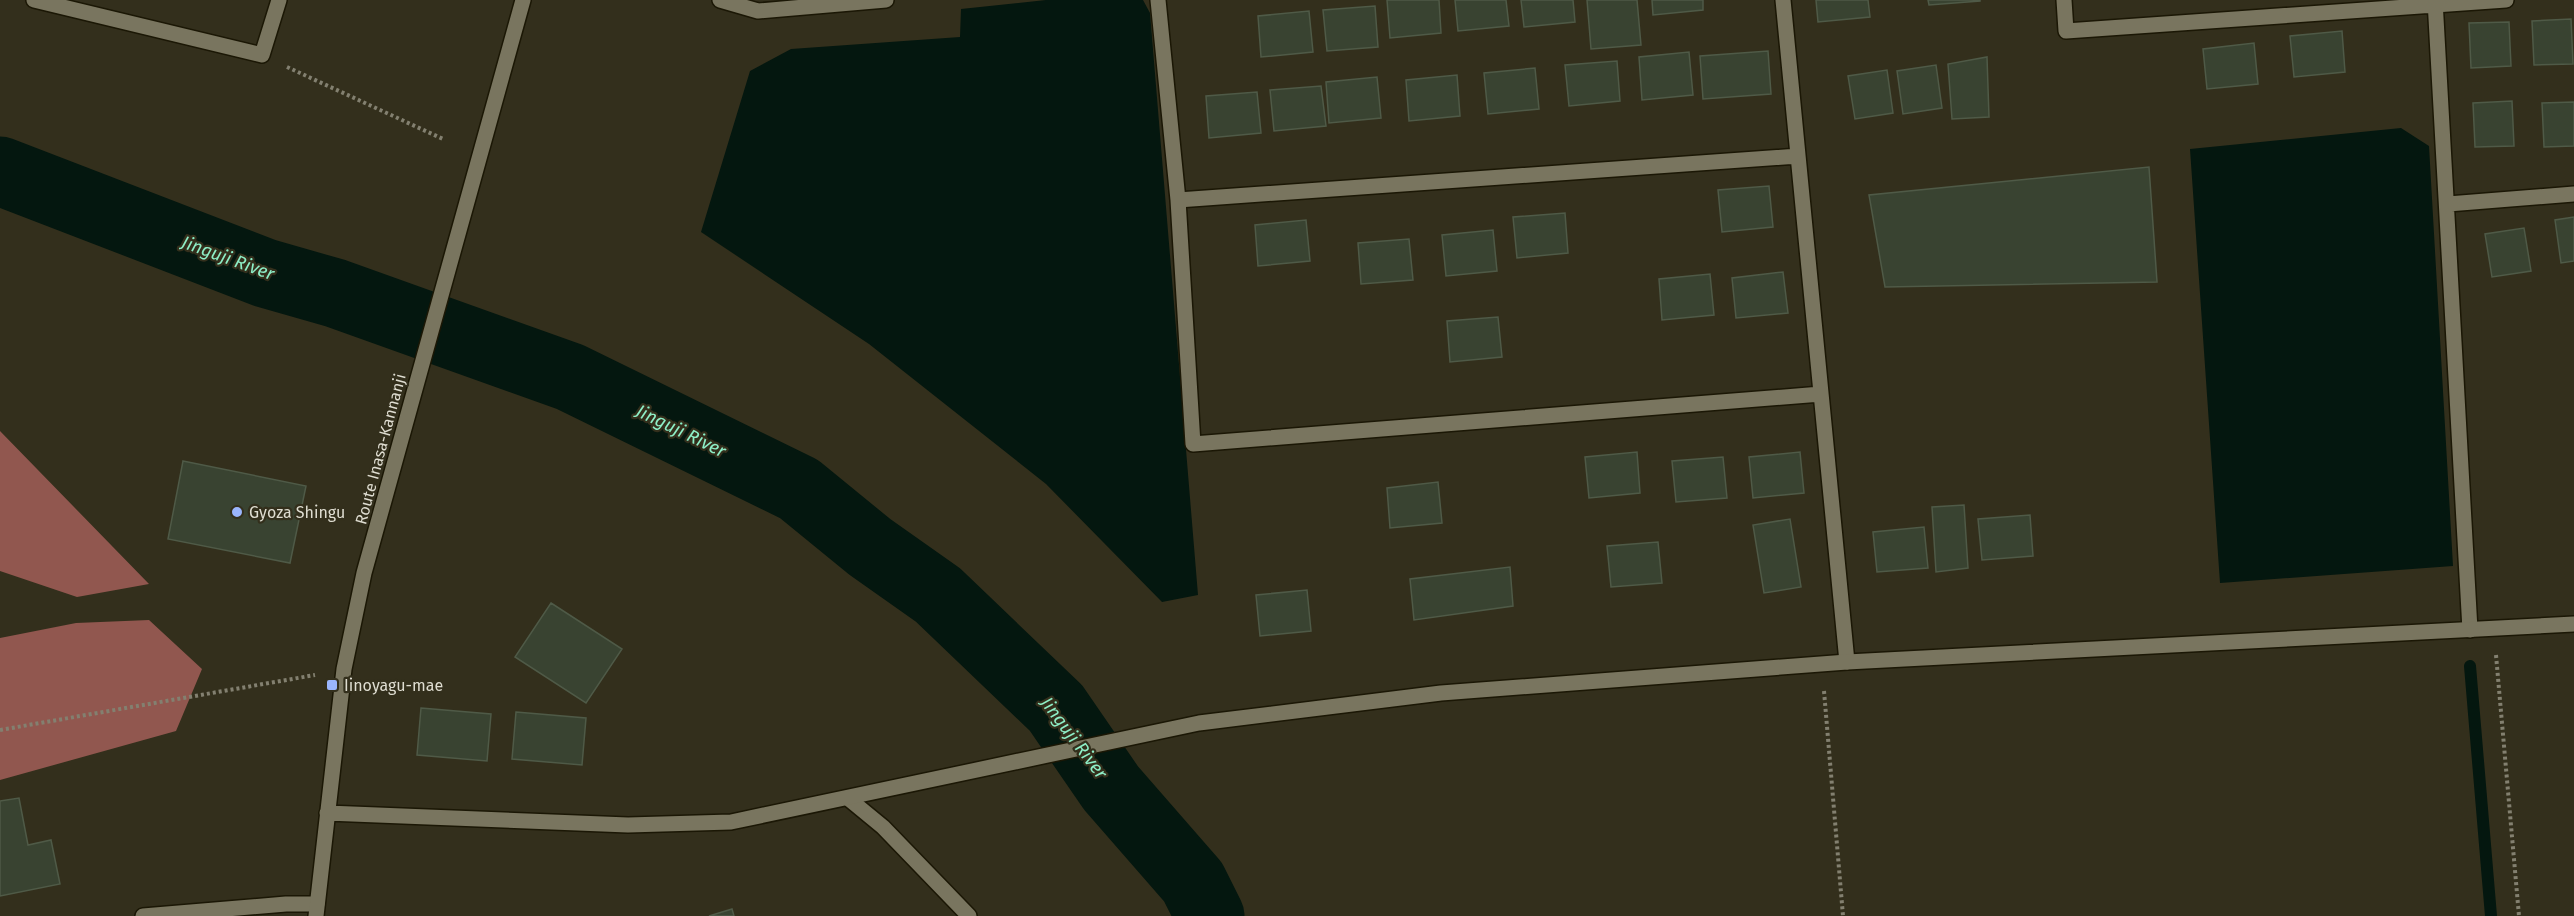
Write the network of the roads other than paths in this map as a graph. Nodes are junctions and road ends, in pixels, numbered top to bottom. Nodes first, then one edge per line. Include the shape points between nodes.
1 (34, 0) edge
2 (279, 0) edge
3 (523, 0) edge
4 (720, 0) edge
5 (886, 0) edge
6 (1158, 0) edge
7 (1783, 0) edge
8 (2064, 0) edge
9 (2505, 0) edge
10 (2435, 2) edge
11 (1798, 156) junction
12 (2574, 194) edge
13 (1178, 200) junction
14 (2448, 204) junction
15 (1821, 394) junction
16 (2574, 624) edge
17 (2470, 630) junction
18 (1847, 662) junction
19 (849, 799) junction
20 (327, 813) junction
21 (316, 910) edge
22 (143, 916) edge
23 (969, 916) edge

1 - 2 street via 262,55
3 - 20 street, Route Inasa-Kannanji via 364,573 344,669
4 - 5 street via 758,12
6 - 13 street
7 - 11 street
8 - 10 street via 2066,31
9 - 10 street
10 - 14 street
11 - 13 street
11 - 15 street
12 - 14 street
13 - 15 street via 1192,444
14 - 17 street
15 - 18 street
16 - 17 street
17 - 18 street
18 - 19 street via 1442,693 1199,723
19 - 20 street via 730,822 628,825
19 - 23 street via 883,827
20 - 21 street, Route Inasa-Kannanji
21 - 22 street via 286,904

